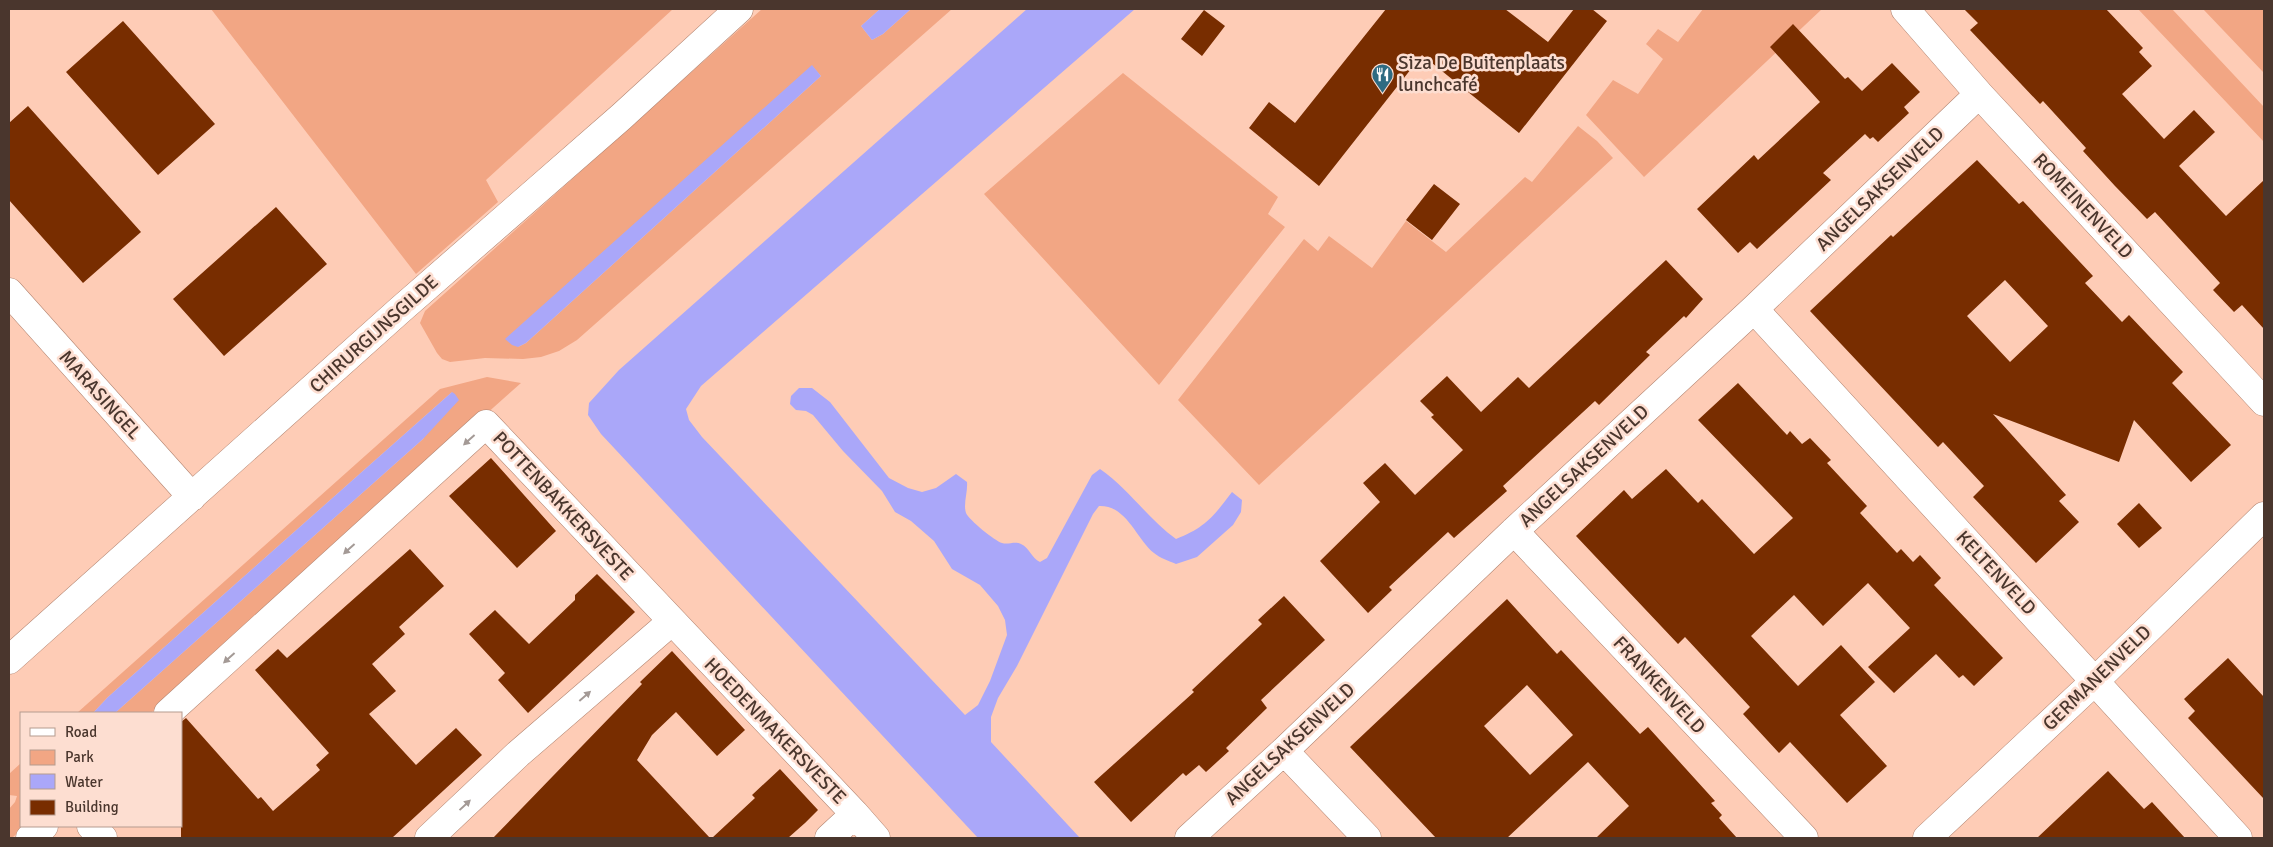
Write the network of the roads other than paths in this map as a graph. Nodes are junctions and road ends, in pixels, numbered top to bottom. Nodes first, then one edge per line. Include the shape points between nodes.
1 (739, 9) edge
2 (1905, 9) edge
3 (1980, 94) junction
4 (9, 292) edge
5 (1754, 309) junction
6 (2264, 402) edge
7 (192, 497) junction
8 (2264, 516) edge
9 (1514, 531) junction
10 (671, 622) junction
11 (9, 660) edge
12 (2095, 681) junction
13 (169, 712) edge
14 (1284, 751) junction
15 (854, 814) junction
16 (43, 827) edge
17 (92, 827) edge
18 (30, 838) edge
19 (103, 838) edge
20 (429, 838) edge
21 (829, 838) edge
22 (876, 838) edge
23 (1189, 838) edge
24 (1367, 838) edge
25 (1804, 838) edge
26 (1927, 838) edge
27 (2238, 838) edge

1 - 7 street, CHIRURGIJNSGILDE
2 - 3 street, ROMEINENVELD
3 - 5 street, ANGELSAKSENVELD
3 - 6 street, ROMEINENVELD
4 - 7 street, MARASINGEL
5 - 9 street, ANGELSAKSENVELD
5 - 12 street, KELTENVELD
7 - 11 street, CHIRURGIJNSGILDE
8 - 12 street, GERMANENVELD
9 - 14 street, ANGELSAKSENVELD
9 - 25 street, FRANKENVELD
10 -> 13 street, POTTENBAKKERSVESTE via 486,424
10 - 15 street, HOEDENMAKERSVESTE
20 -> 10 street via 518,754
12 - 26 street, GERMANENVELD
12 - 27 street, KELTENVELD
14 - 23 street, ANGELSAKSENVELD
14 - 24 street
15 - 21 street, HOEDENMAKERSVESTE
15 - 22 street
16 - 18 street
17 - 19 street

